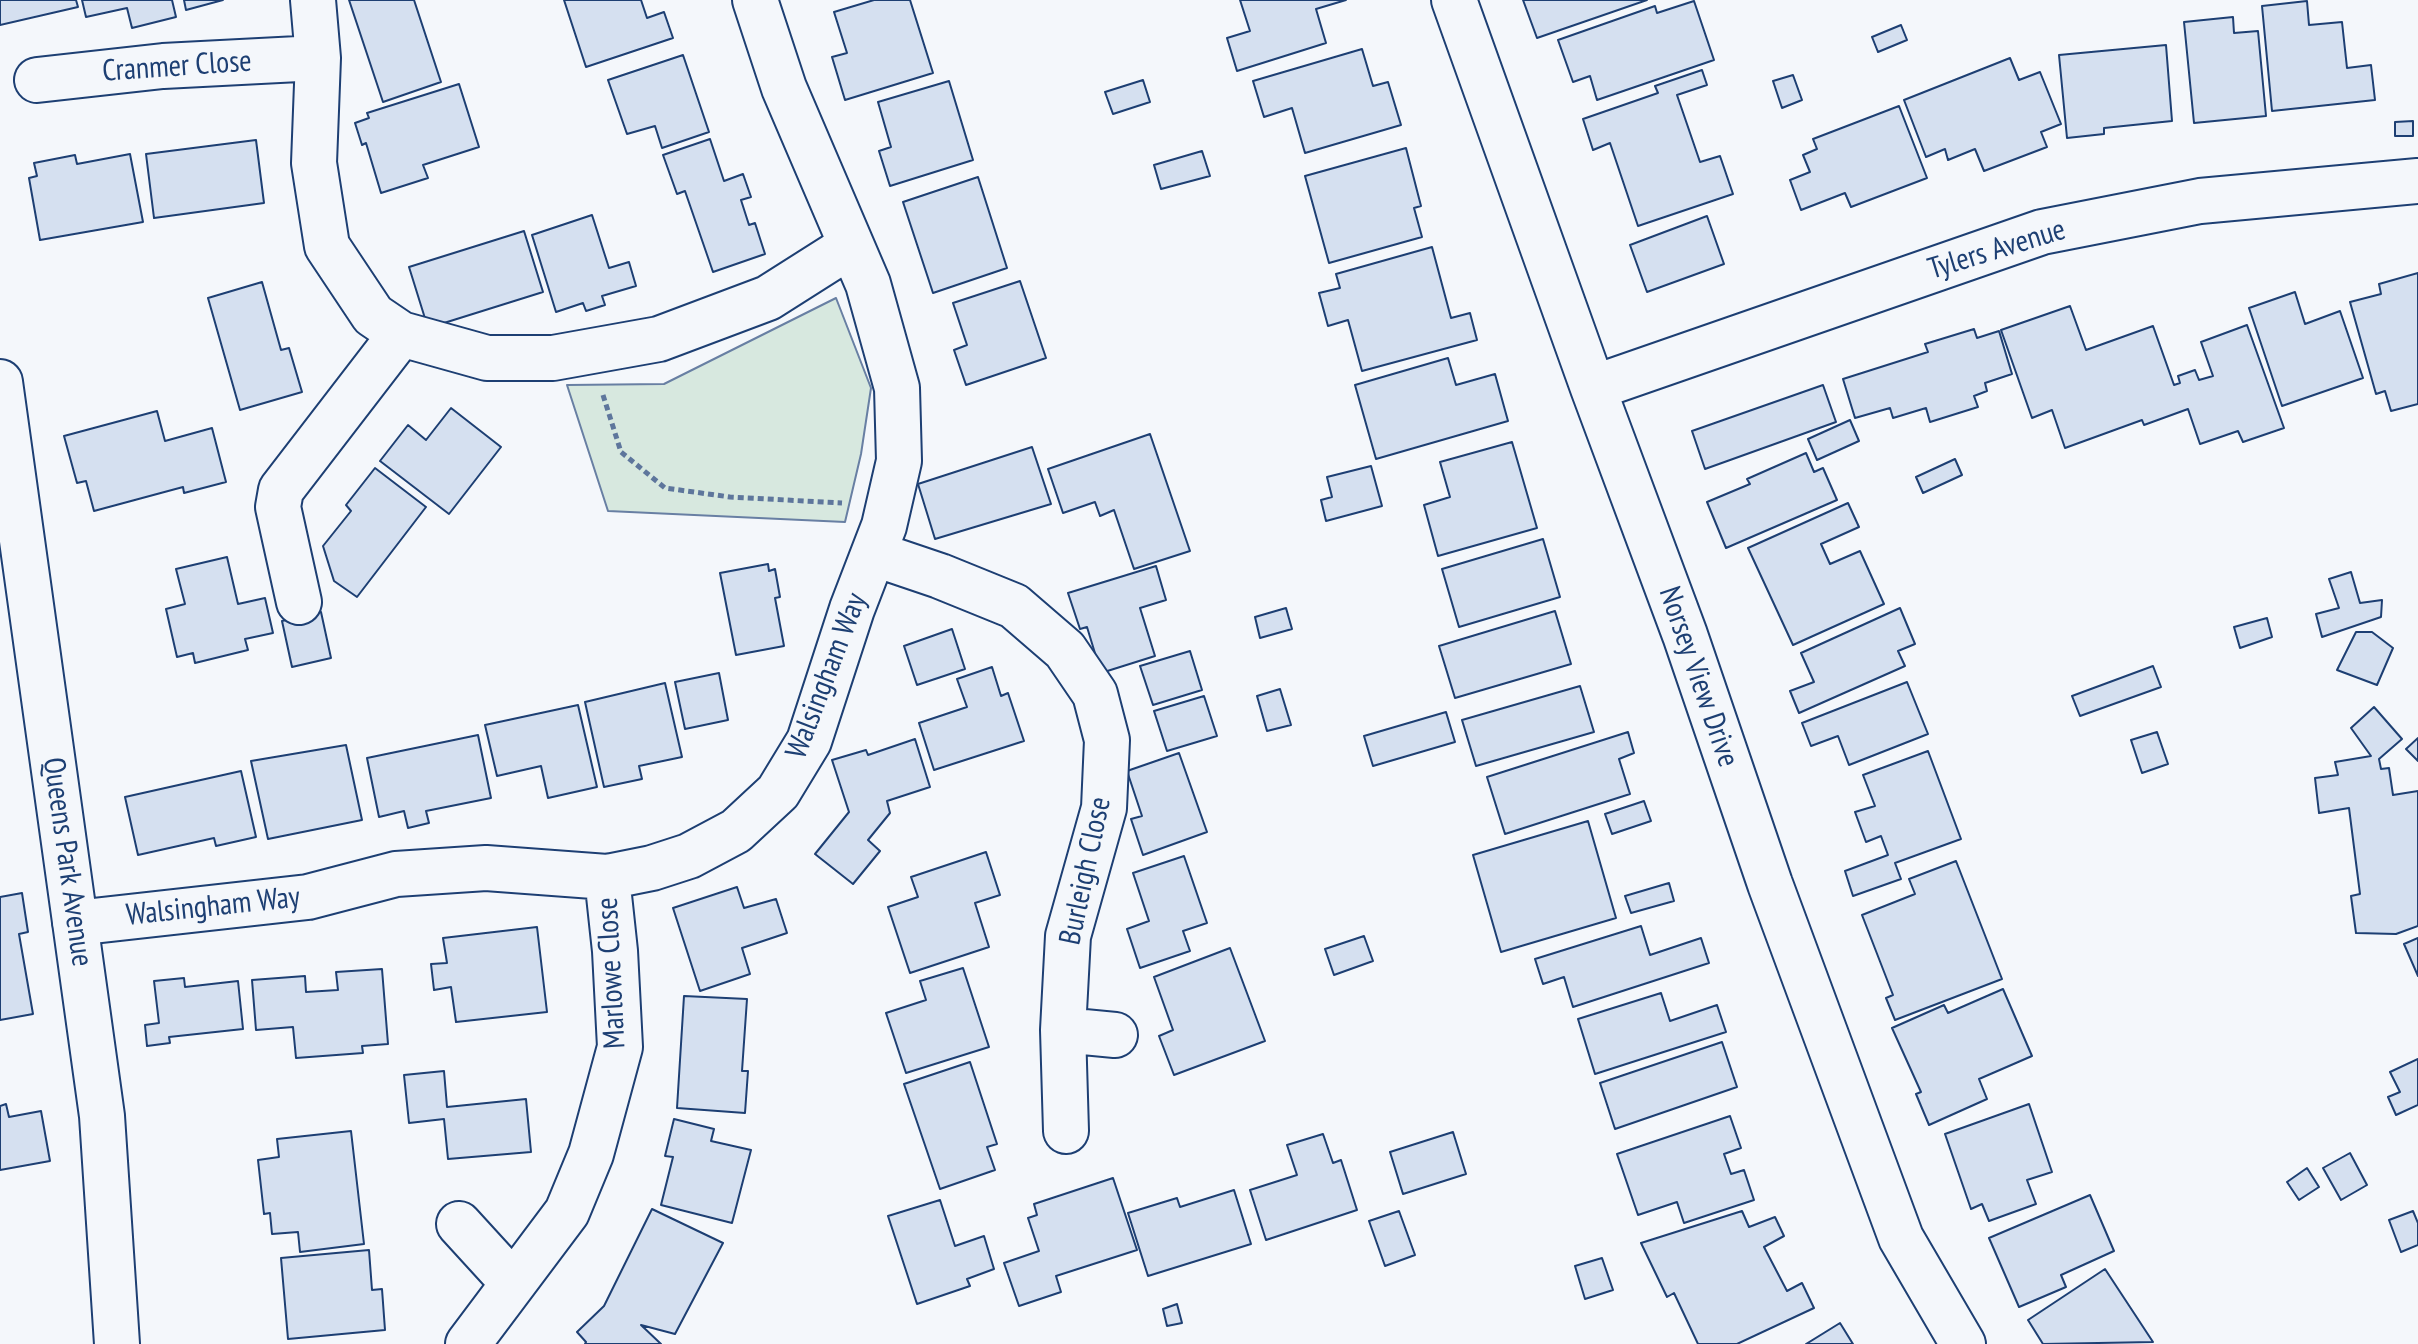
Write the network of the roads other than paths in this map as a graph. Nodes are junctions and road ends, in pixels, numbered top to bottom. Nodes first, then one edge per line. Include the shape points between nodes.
1 (313, 0) edge
2 (755, 0) edge
3 (1454, 0) edge
4 (318, 58) junction
5 (37, 80) dead end
6 (2418, 181) edge
7 (850, 246) junction
8 (401, 334) junction
9 (0, 382) edge
10 (1593, 388) junction
11 (9, 510) edge
12 (875, 554) junction
13 (299, 602) dead end
14 (607, 877) junction
15 (75, 923) junction
16 (1063, 1030) junction
17 (1115, 1035) dead end
18 (1066, 1131) dead end
19 (459, 1224) dead end
20 (512, 1282) junction
21 (117, 1344) edge
22 (468, 1344) edge
23 (1963, 1344) edge

1 - 4 street
2 - 7 street, Walsingham Way via 784,88
3 - 10 street, Norsey View Drive
4 - 5 street, Cranmer Close via 163,66
4 - 8 street via 314,163 327,246 373,315
6 - 10 street, Tylers Avenue via 2200,201 2042,232
7 - 8 street via 768,298 659,339 553,358 487,358
7 - 12 street, Walsingham Way via 868,284 897,388 899,461
8 - 13 street via 281,490 278,507
9 - 11 street, Queens Park Avenue
10 - 23 street, Norsey View Drive via 1901,1238
11 - 15 street, Queens Park Avenue
12 - 14 street, Walsingham Way via 809,741 778,792 736,831 689,856
12 - 16 street, Burleigh Close via 1014,606 1065,650 1095,694 1107,740 1104,808 1068,936
14 - 15 street, Walsingham Way via 486,868 396,874 308,897
14 - 20 street, Marlowe Close via 620,1047 591,1154 567,1212
15 - 21 street, Queens Park Avenue via 102,1116
16 - 17 street
16 - 18 street, Burleigh Close
19 - 20 street
20 - 22 street, Marlowe Close

